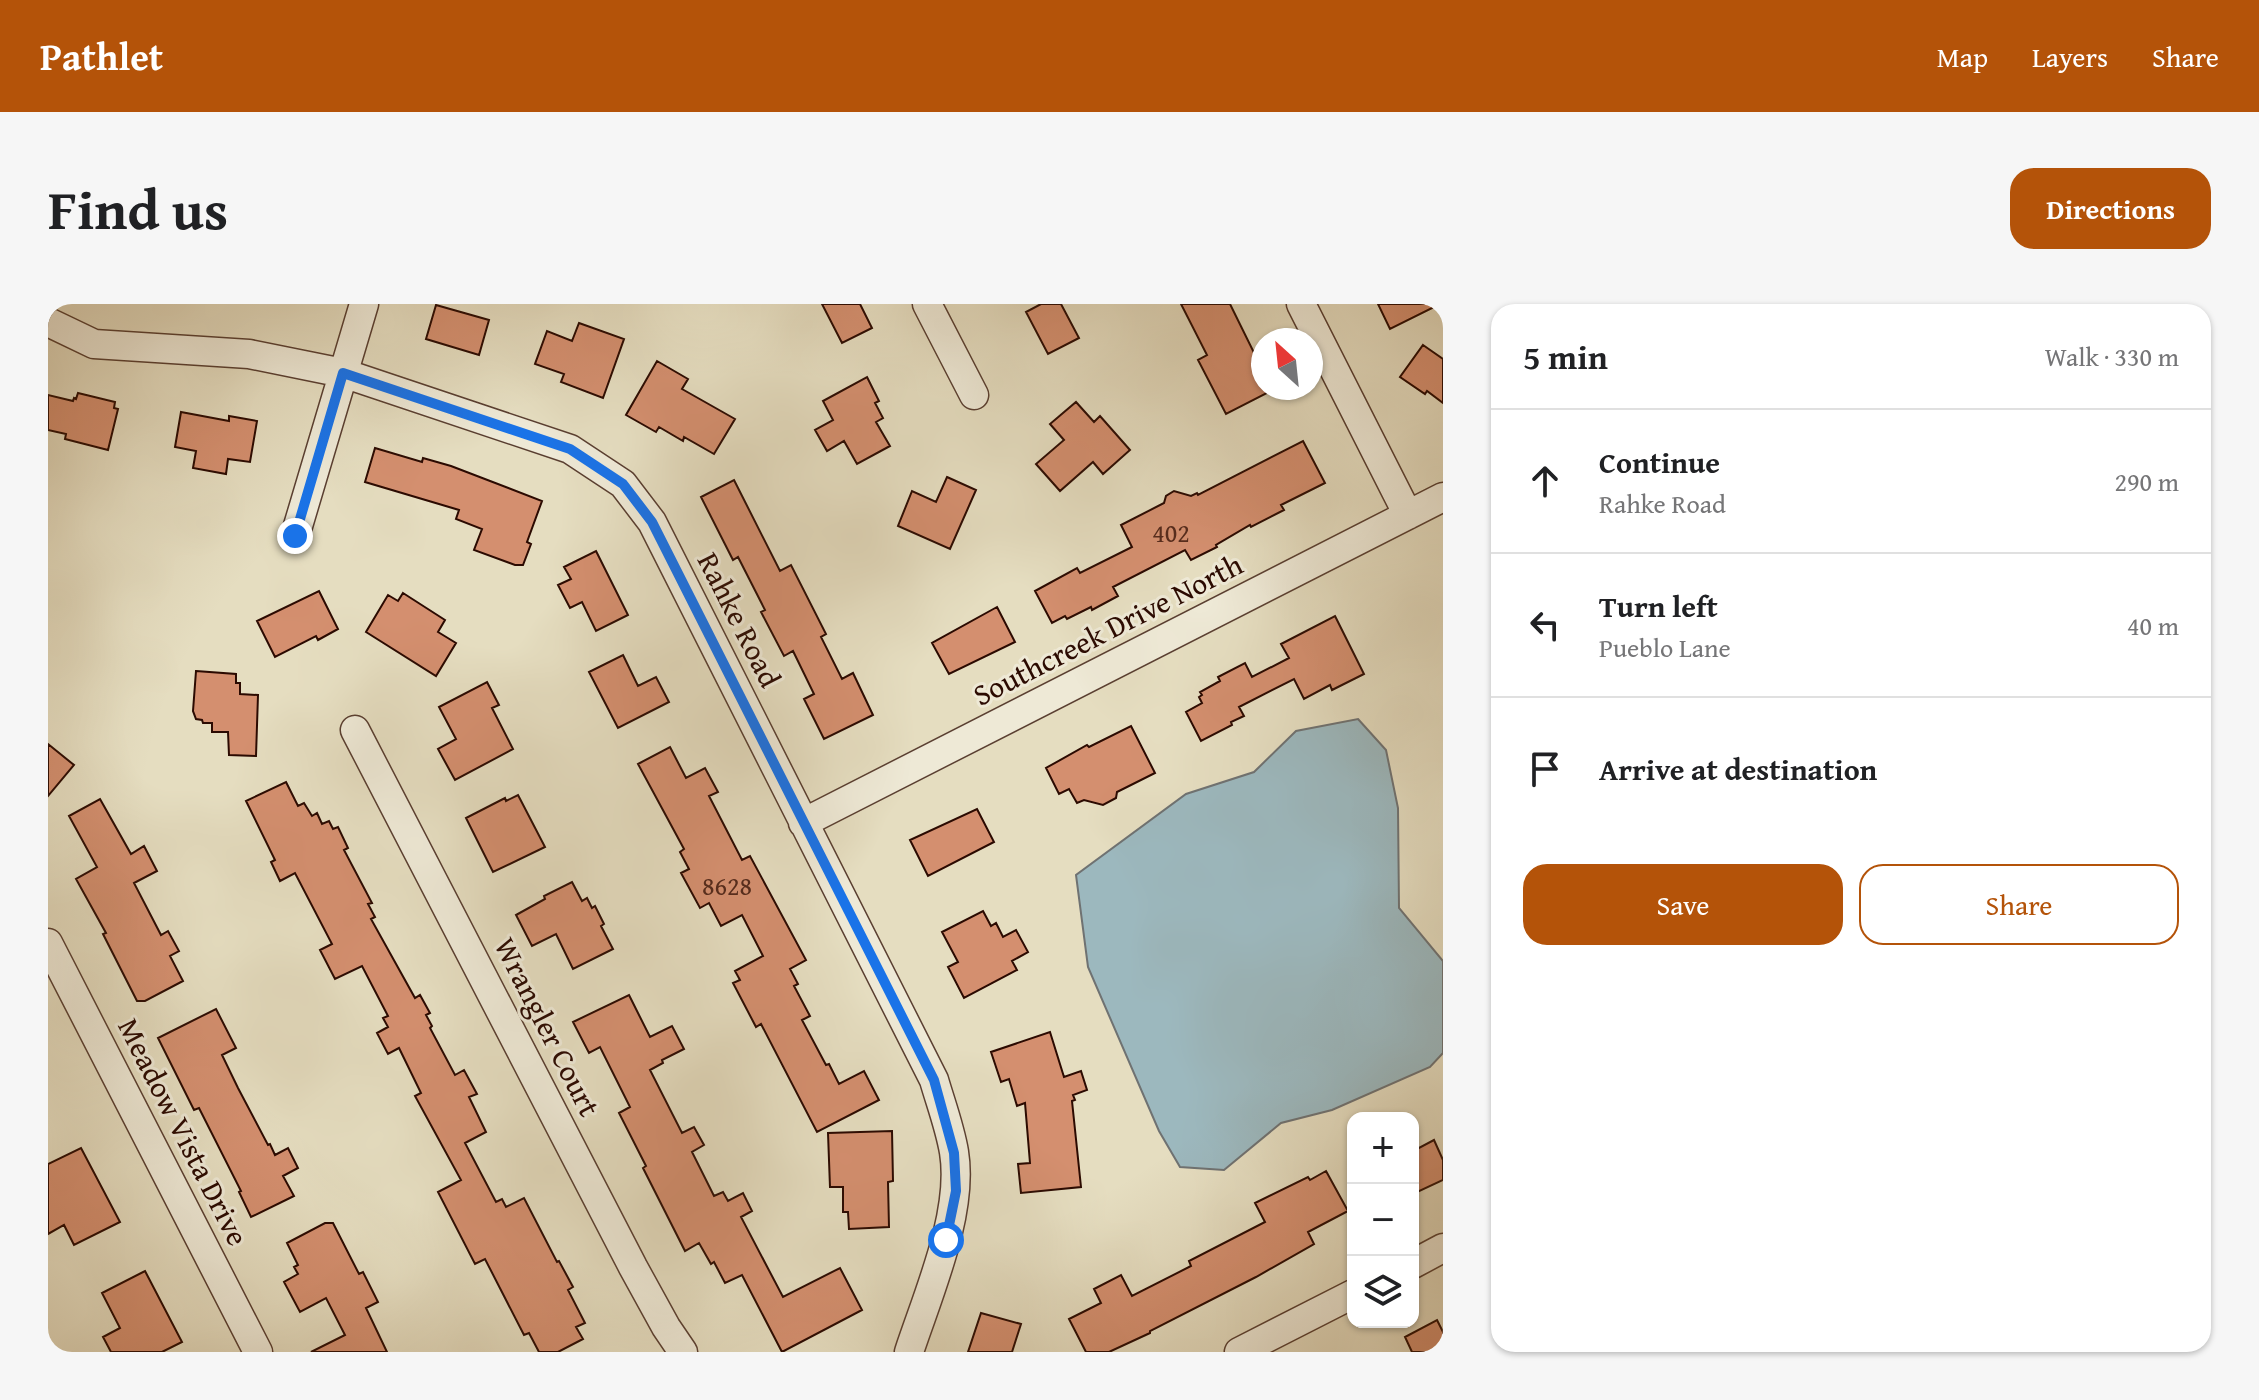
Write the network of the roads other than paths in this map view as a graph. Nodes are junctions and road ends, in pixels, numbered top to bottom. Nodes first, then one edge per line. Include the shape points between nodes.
1 (364, 304) edge
2 (927, 304) edge
3 (1301, 304) edge
4 (48, 322) edge
5 (343, 373) junction
6 (974, 395) dead end
7 (1443, 497) edge
8 (1408, 515) junction
9 (295, 536) dead end
10 (355, 730) dead end
11 (803, 823) junction
12 (48, 943) edge
13 (1443, 1248) edge
14 (1419, 1261) edge
15 (1347, 1297) edge
16 (258, 1352) edge
17 (683, 1352) edge
18 (909, 1352) edge
19 (1239, 1352) edge

1 - 5 street
2 - 6 street
3 - 8 street
4 - 5 street, Rahke Road via 94,344 249,354
5 - 9 street
5 - 11 street, Rahke Road via 570,449 623,484 652,522
7 - 8 street, Southcreek Drive North
8 - 11 street, Southcreek Drive North
10 - 17 street, Wrangler Court via 633,1267
11 - 18 street, Rahke Road via 934,1080 954,1153 956,1191 946,1240
12 - 16 street, Meadow Vista Drive
13 - 14 street
15 - 19 street

